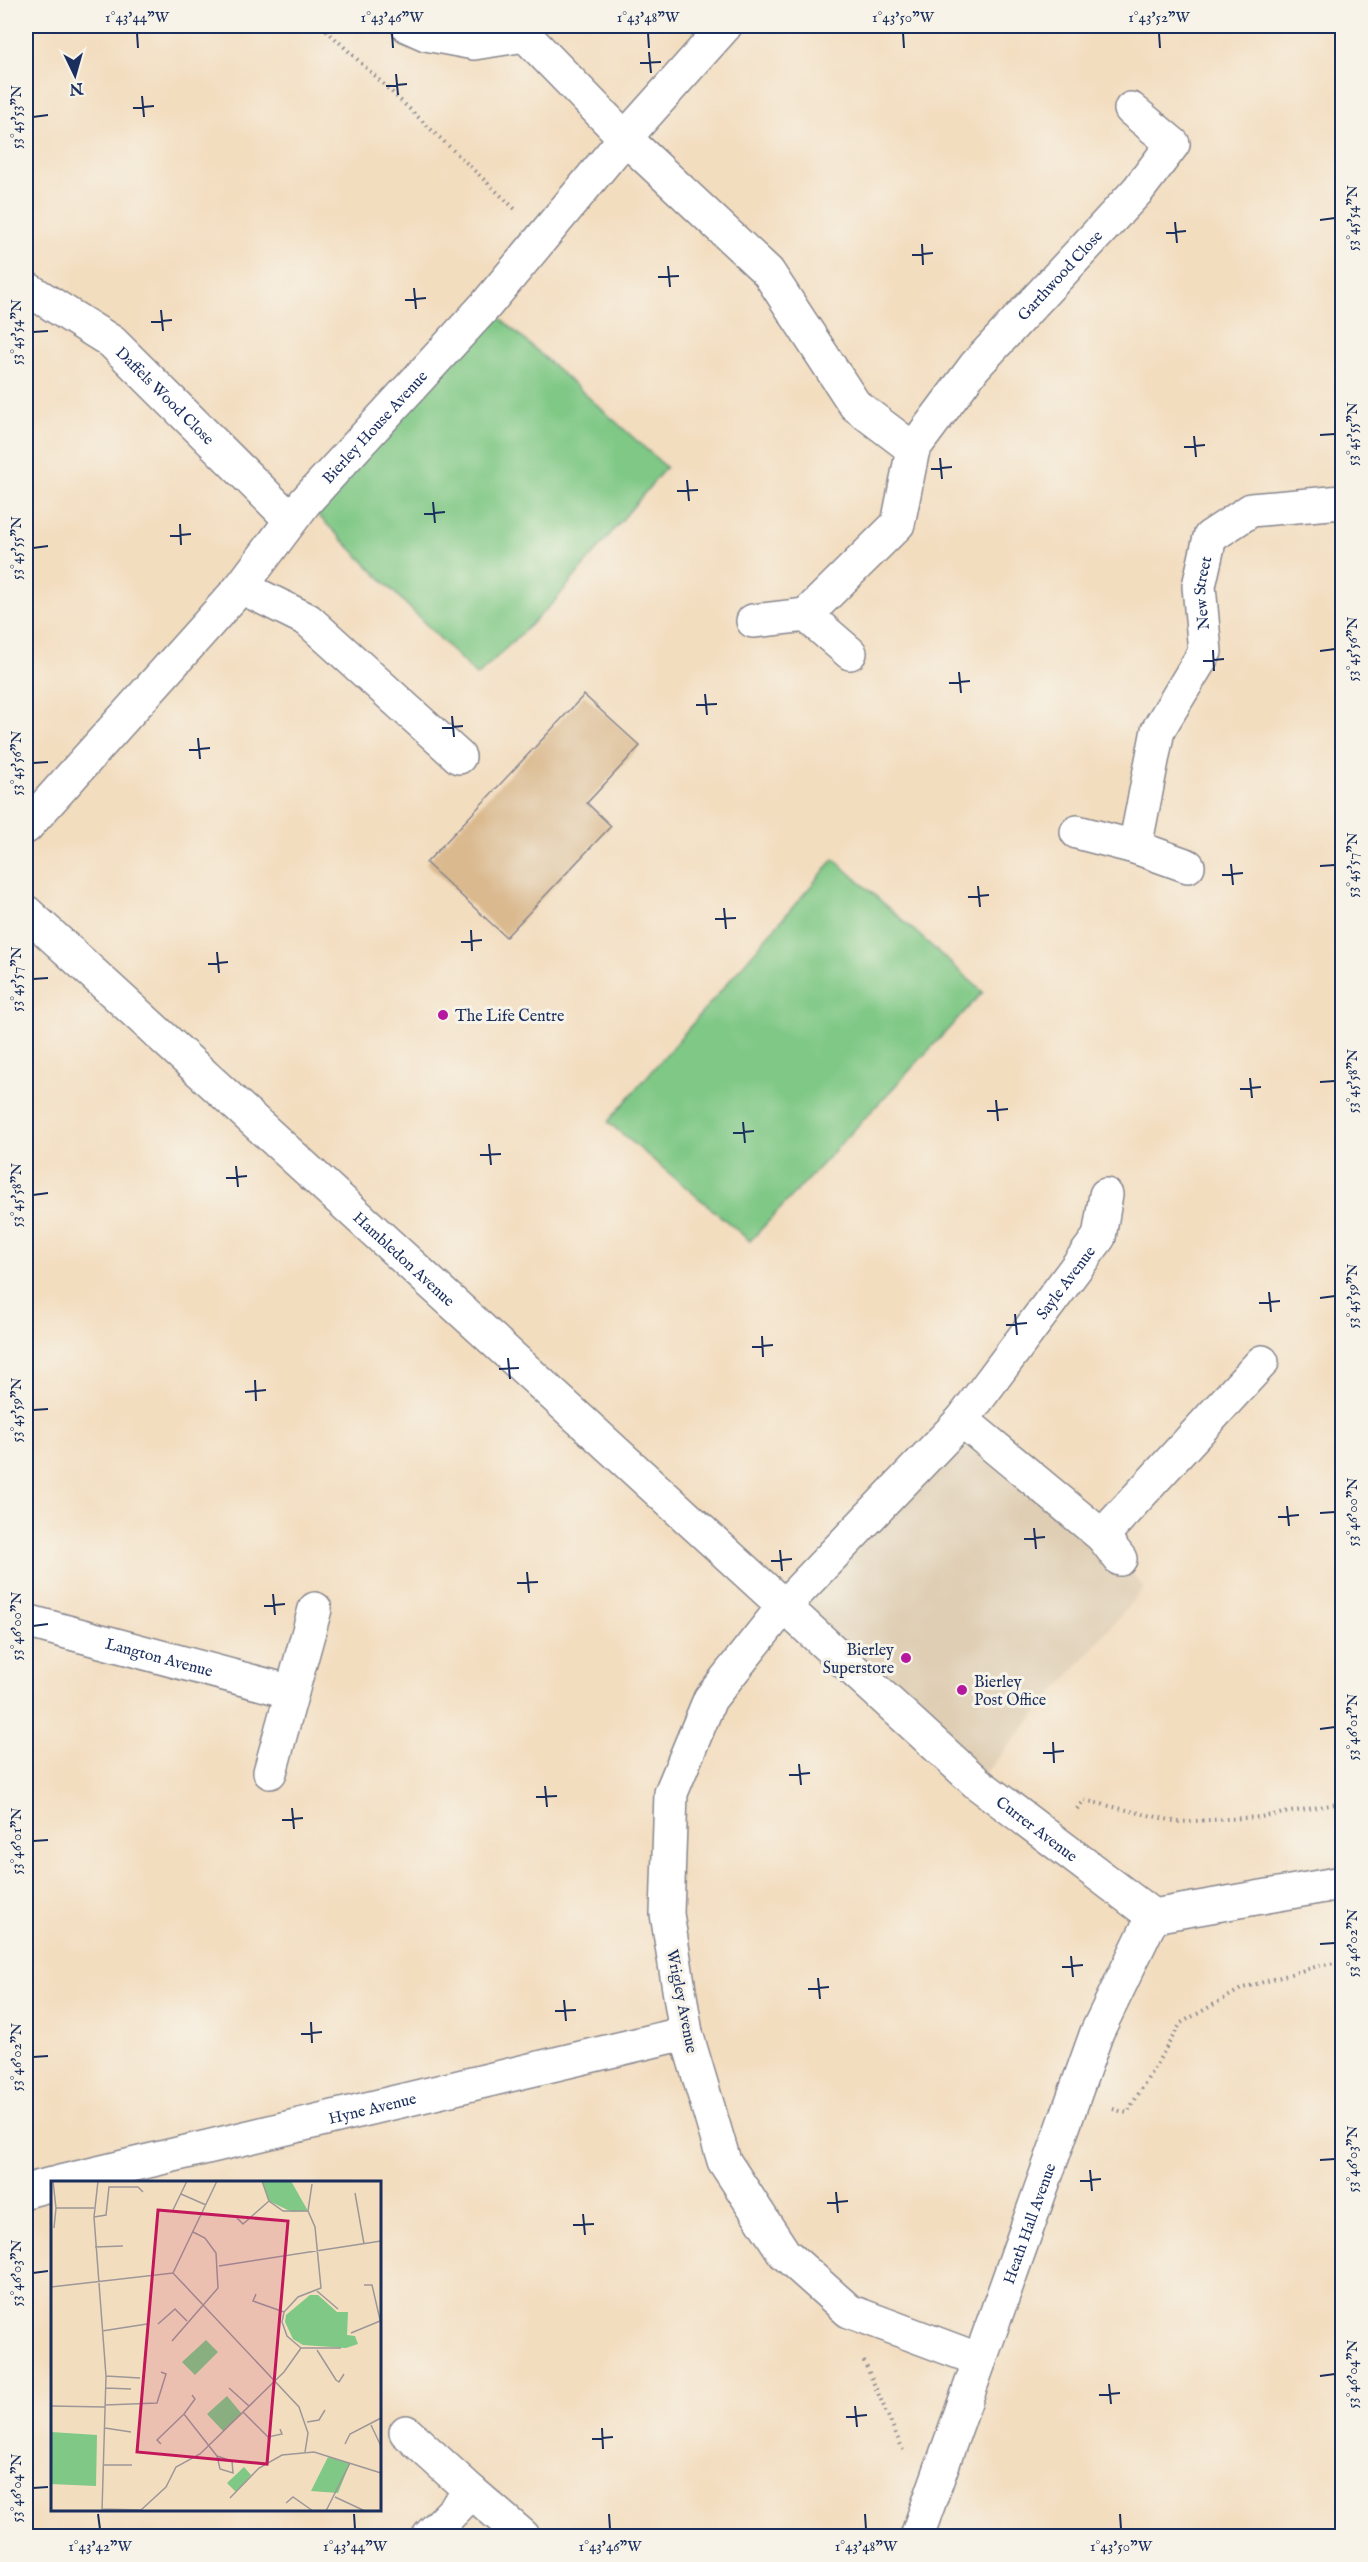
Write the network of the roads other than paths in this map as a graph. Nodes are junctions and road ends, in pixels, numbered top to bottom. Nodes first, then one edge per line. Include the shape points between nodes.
1 (408, 26) edge
2 (724, 26) edge
3 (525, 30) edge
4 (1131, 109) dead end
5 (625, 138) junction
6 (26, 288) edge
7 (913, 449) junction
8 (1342, 502) edge
9 (290, 519) junction
10 (241, 587) junction
11 (806, 615) junction
12 (753, 621) dead end
13 (850, 653) dead end
14 (459, 757) dead end
15 (26, 827) edge
16 (1077, 832) dead end
17 (1135, 847) junction
18 (1188, 866) dead end
19 (26, 912) edge
20 (1106, 1195) dead end
21 (1262, 1362) dead end
22 (962, 1420) junction
23 (784, 1606) junction
24 (315, 1609) dead end
25 (26, 1622) edge
26 (292, 1692) junction
27 (270, 1772) dead end
28 (1342, 1883) edge
29 (1153, 1916) junction
30 (686, 2033) junction
31 (64, 2181) edge
32 (51, 2184) edge
33 (26, 2191) edge
34 (980, 2361) junction
35 (406, 2432) dead end
36 (472, 2492) junction
37 (429, 2536) edge
38 (523, 2536) edge
39 (917, 2536) edge

1 - 3 street via 426,34 474,43
2 - 5 street, Bierley House Avenue
3 - 5 street
4 - 7 street, Garthwood Close via 1173,144 1138,190 975,366
5 - 7 street via 768,272 855,405
5 - 9 street, Bierley House Avenue via 486,305
6 - 9 street, Daffels Wood Close via 112,342
7 - 11 street, Garthwood Close via 898,524
8 - 17 street, New Street via 1251,510 1210,537 1199,586 1205,652 1158,730
9 - 10 street, Bierley House Avenue
10 - 14 street via 308,620
10 - 15 street, Bierley House Avenue
11 - 12 street
11 - 13 street
16 - 17 street
17 - 18 street
19 - 23 street, Hambledon Avenue
20 - 22 street, Sayle Avenue via 1099,1237
21 - 22 street via 1111,1548
22 - 23 street, Sayle Avenue
23 - 29 street, Currer Avenue via 977,1783
23 - 30 street, Wrigley Avenue via 710,1699 670,1793 667,1914
24 - 26 street
25 - 26 street, Langton Avenue
26 - 27 street
28 - 29 street
29 - 34 street, Heath Hall Avenue via 1098,2032
30 - 31 street, Hyne Avenue
30 - 34 street, Wrigley Avenue via 724,2161 784,2253 849,2311
32 - 33 street
34 - 39 street, Heath Hall Avenue
35 - 36 street
36 - 37 street
36 - 38 street

